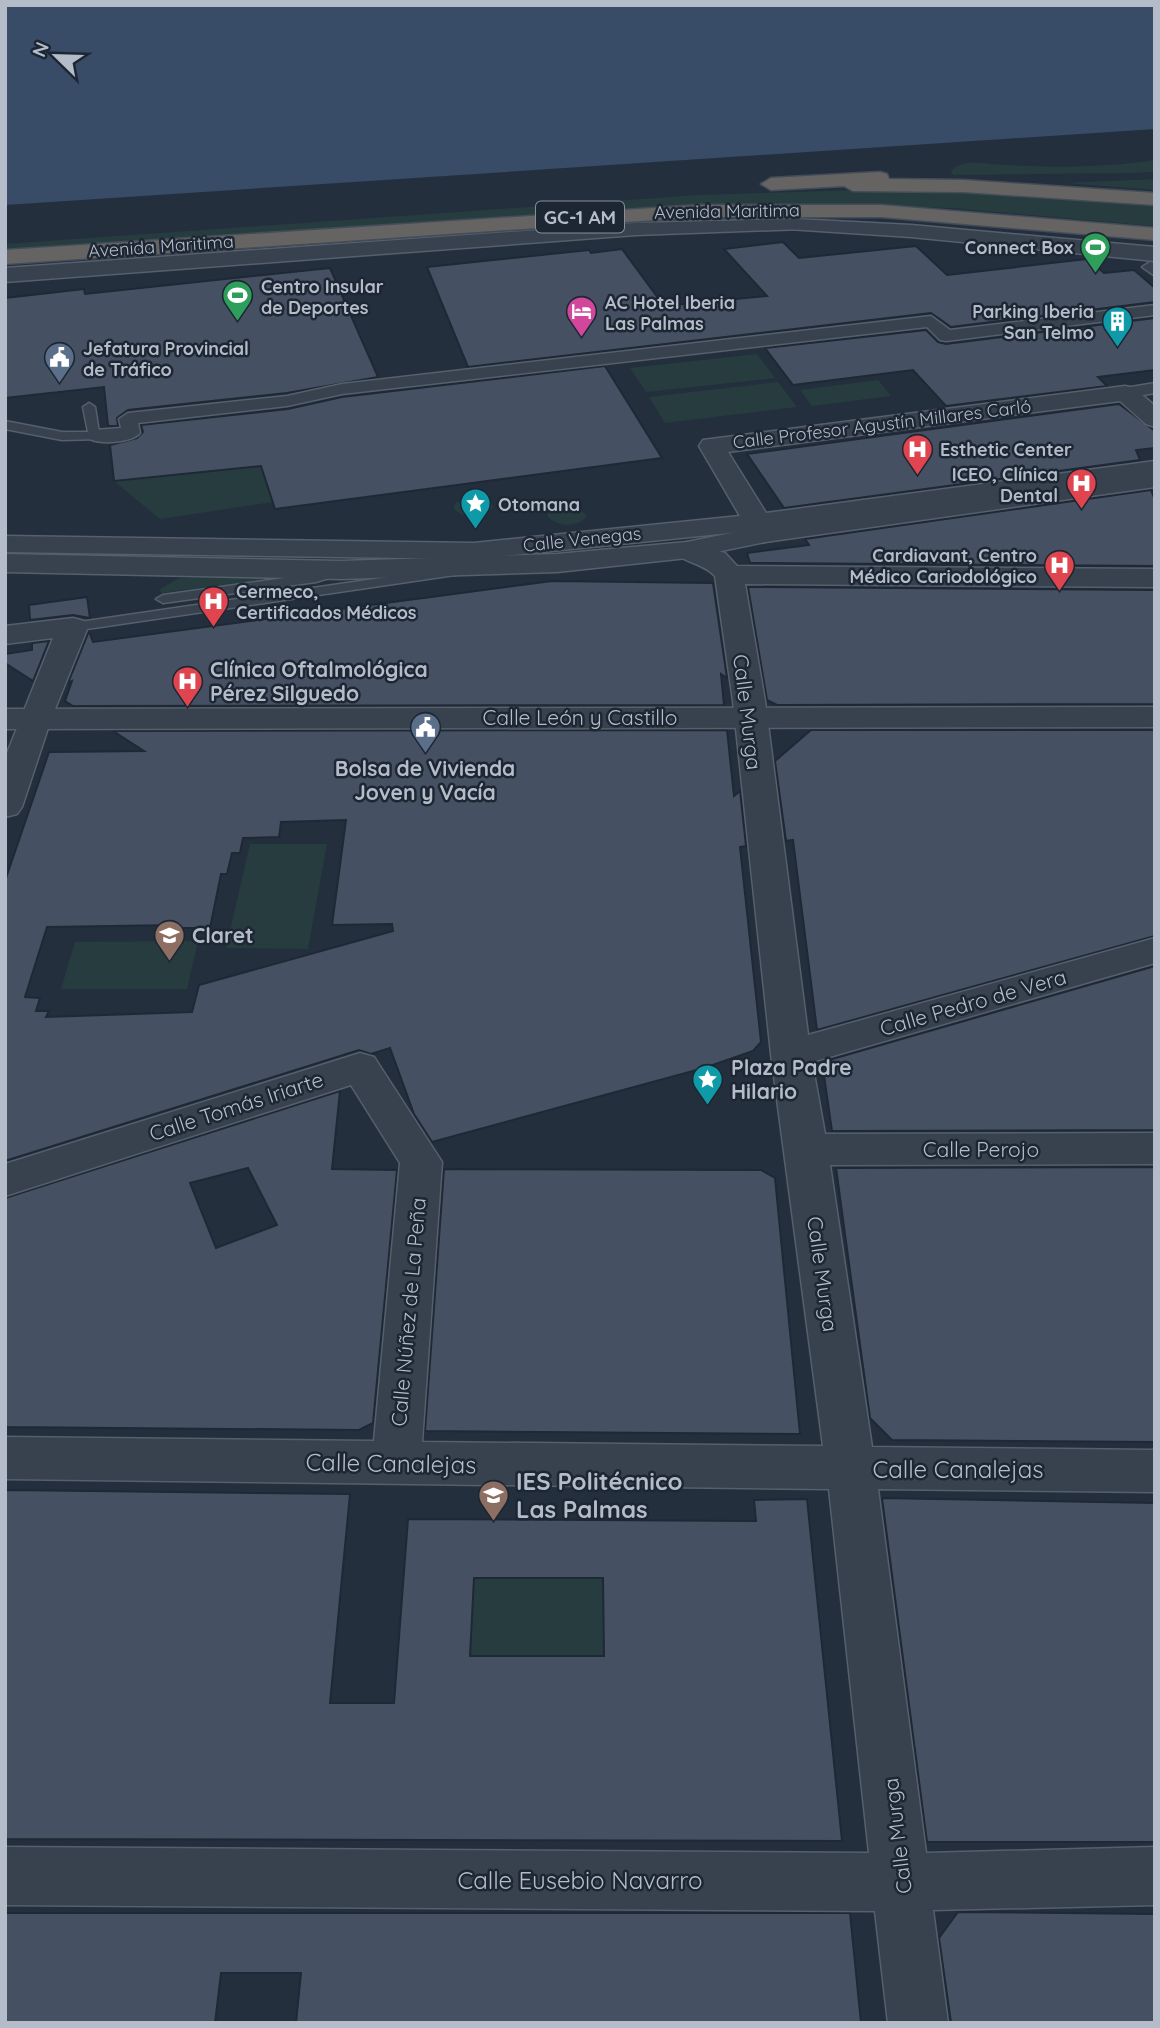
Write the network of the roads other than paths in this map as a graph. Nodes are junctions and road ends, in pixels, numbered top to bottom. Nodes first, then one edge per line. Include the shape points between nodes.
1 (1131, 177) dead end
2 (771, 184) junction
3 (746, 186) dead end
4 (1155, 199) edge
5 (795, 225) junction
6 (1155, 236) edge
7 (5, 257) edge
8 (1153, 264) edge
9 (5, 275) edge
10 (1155, 310) edge
11 (1155, 388) edge
12 (1125, 393) junction
13 (89, 407) dead end
14 (1155, 419) edge
15 (5, 425) edge
16 (94, 436) junction
17 (1155, 469) edge
18 (1155, 479) edge
19 (762, 528) junction
20 (5, 544) edge
21 (687, 550) junction
22 (5, 563) edge
23 (499, 565) junction
24 (341, 570) junction
25 (729, 575) junction
26 (1155, 578) edge
27 (254, 588) junction
28 (298, 596) junction
29 (163, 599) dead end
30 (73, 627) junction
31 (5, 635) edge
32 (1155, 716) edge
33 (20, 719) edge
34 (750, 719) junction
35 (5, 807) edge
36 (1155, 950) edge
37 (791, 1054) junction
38 (1155, 1148) edge
39 (807, 1150) junction
40 (421, 1162) joint
41 (5, 1180) edge
42 (5, 1458) edge
43 (396, 1463) junction
44 (850, 1468) junction
45 (1155, 1471) edge
46 (5, 1876) edge
47 (1155, 1876) edge
48 (903, 1882) junction
49 (918, 2023) edge

1 - 2 highway via 860,178
2 - 3 highway, Avenida Maritima
2 - 4 highway, Avenida Maritima via 963,187
5 - 6 highway via 945,223
5 - 8 street via 911,231
5 - 9 street via 636,229
6 - 7 highway, Avenida Maritima / GC-1 AM via 894,212 714,210
10 - 16 street via 946,336 931,321 342,389 287,401 128,419 131,432
11 - 12 street, Calle Profesor Agustín Millares Carló
12 - 14 street
12 - 19 street, Calle Profesor Agustín Millares Carló via 712,446
13 - 16 lane
15 - 16 lane via 62,436
17 - 19 street, Calle Venegas
18 - 19 street, Calle Venegas
19 - 20 street, Calle Venegas via 474,551
19 - 21 street, Calle Venegas
21 - 23 street, Calle Venegas
21 - 25 street via 715,559
22 - 24 street, Calle Venegas
23 - 24 street, Calle Venegas
23 - 28 lane, Calle Venegas
24 - 27 lane
25 - 26 street
25 - 34 street, Calle Murga
27 - 28 lane
27 - 29 lane
28 - 30 lane, Calle Venegas
30 - 31 street, Calle Venegas
30 - 33 street
32 - 34 street, Calle León y Castillo
33 - 34 street, Calle León y Castillo
33 - 35 street
34 - 37 street, Calle Murga
36 - 37 street, Calle Pedro de Vera
37 - 39 street, Calle Murga
38 - 39 street, Calle Perojo
39 - 44 street, Calle Murga
40 - 41 street, Calle Tomás Iriarte via 360,1067
40 - 43 street, Calle Núñez de La Peña
42 - 43 street, Calle Canalejas
43 - 44 street, Calle Canalejas
44 - 45 street, Calle Canalejas
44 - 48 street, Calle Murga
46 - 48 street, Calle Eusebio Navarro
47 - 48 street, Calle Eusebio Navarro
48 - 49 street, Calle Murga

